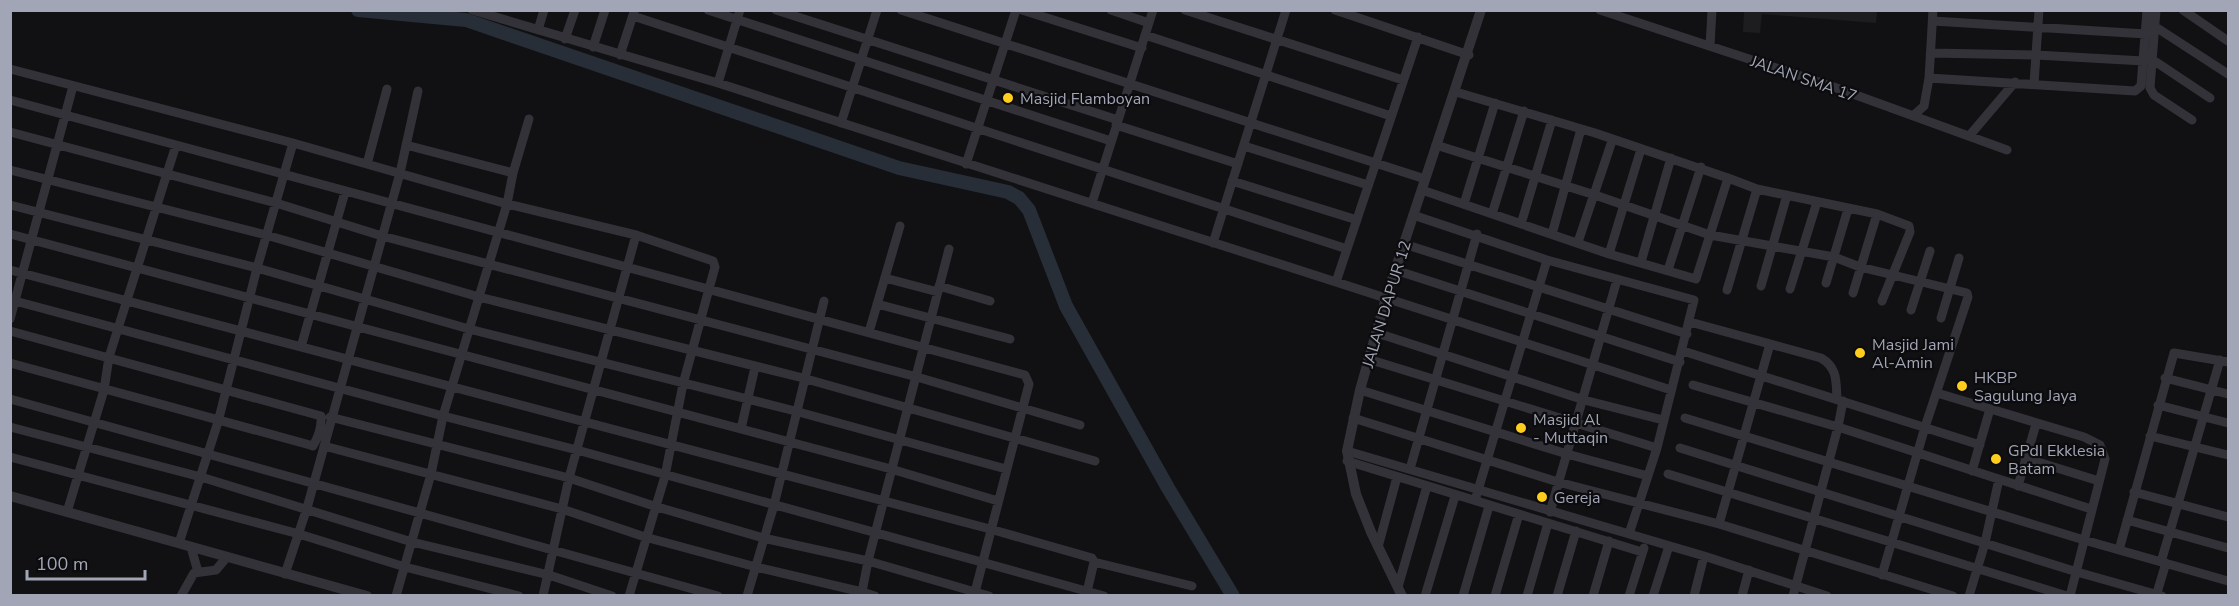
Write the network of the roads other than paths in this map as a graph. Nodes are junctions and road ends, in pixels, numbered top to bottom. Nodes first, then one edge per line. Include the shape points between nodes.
1 (512, 10) edge
2 (544, 10) edge
3 (575, 10) edge
4 (605, 10) edge
5 (708, 10) edge
6 (776, 10) edge
7 (877, 10) edge
8 (901, 10) edge
9 (1016, 10) edge
10 (1023, 10) edge
11 (1111, 10) edge
12 (1153, 10) edge
13 (1185, 10) edge
14 (1286, 10) edge
15 (1335, 10) edge
16 (1481, 10) edge
17 (1600, 10) edge
18 (1712, 10) edge
19 (1933, 10) edge
20 (2039, 10) edge
21 (2147, 10) edge
22 (2156, 10) edge
23 (2183, 10) edge
24 (479, 12) edge
25 (634, 13) edge
26 (739, 15) edge
27 (1934, 21) junction
28 (508, 22) junction
29 (1149, 23) junction
30 (2151, 24) junction
31 (2038, 28) junction
32 (538, 30) junction
33 (2146, 34) junction
34 (1145, 35) junction
35 (1418, 37) junction
36 (566, 39) junction
37 (867, 40) junction
38 (1277, 40) junction
39 (2229, 41) edge
40 (1004, 44) junction
41 (1710, 46) junction
42 (592, 47) junction
43 (729, 47) junction
44 (1142, 48) junction
45 (1930, 53) junction
46 (620, 55) junction
47 (1469, 55) junction
48 (2036, 55) junction
49 (2147, 58) junction
50 (861, 60) junction
51 (10, 69) edge
52 (2229, 74) edge
53 (1265, 75) junction
54 (1929, 78) junction
55 (992, 80) junction
56 (1403, 80) junction
57 (2015, 82) junction
58 (718, 84) junction
59 (1130, 84) junction
60 (2034, 84) junction
61 (73, 86) junction
62 (852, 87) junction
63 (387, 89) dead end
64 (418, 91) dead end
65 (1456, 92) junction
66 (2210, 98) dead end
67 (10, 100) edge
68 (986, 101) junction
69 (1495, 103) junction
70 (1524, 111) junction
71 (64, 115) junction
72 (1914, 115) junction
73 (1391, 116) junction
74 (529, 119) dead end
75 (1552, 120) junction
76 (2192, 120) dead end
77 (841, 123) junction
78 (1117, 123) junction
79 (1251, 123) junction
80 (977, 127) junction
81 (1581, 129) junction
82 (10, 132) edge
83 (1970, 135) junction
84 (1112, 141) junction
85 (1612, 141) junction
86 (293, 143) junction
87 (57, 145) junction
88 (176, 145) junction
89 (406, 145) junction
90 (1244, 146) junction
91 (1436, 146) junction
92 (1641, 149) junction
93 (2007, 150) dead end
94 (1671, 158) junction
95 (1478, 159) junction
96 (1376, 163) junction
97 (367, 164) junction
98 (966, 164) junction
99 (1238, 164) junction
100 (1701, 167) junction
101 (1103, 168) junction
102 (1507, 168) junction
103 (10, 170) edge
104 (400, 173) junction
105 (513, 173) junction
106 (284, 175) junction
107 (166, 176) junction
108 (1535, 177) junction
109 (1728, 178) junction
110 (48, 179) junction
111 (1425, 179) junction
112 (1232, 181) junction
113 (1368, 185) junction
114 (1565, 187) junction
115 (1757, 189) junction
116 (1422, 190) junction
117 (345, 192) junction
118 (1595, 195) junction
119 (1787, 195) junction
120 (1817, 202) junction
121 (276, 203) junction
122 (1092, 203) junction
123 (391, 204) junction
124 (507, 204) junction
125 (1464, 204) junction
126 (10, 205) edge
127 (1625, 206) junction
128 (156, 209) junction
129 (1848, 209) junction
130 (1223, 210) junction
131 (39, 212) junction
132 (1492, 214) junction
133 (1877, 214) junction
134 (1413, 215) junction
135 (1655, 215) junction
136 (1356, 220) junction
137 (336, 222) junction
138 (1521, 224) junction
139 (1682, 224) junction
140 (900, 226) dead end
141 (10, 234) edge
142 (498, 234) junction
143 (1477, 234) junction
144 (1552, 234) junction
145 (266, 235) junction
146 (636, 235) junction
147 (1710, 235) junction
148 (382, 236) junction
149 (32, 240) junction
150 (1742, 240) junction
151 (146, 241) junction
152 (1578, 242) junction
153 (1213, 243) junction
154 (1404, 244) junction
155 (1773, 245) junction
156 (949, 249) dead end
157 (1347, 249) junction
158 (1930, 251) dead end
159 (1802, 252) junction
160 (328, 254) junction
161 (1609, 254) junction
162 (1834, 257) junction
163 (1959, 258) dead end
164 (1546, 260) junction
165 (1641, 262) junction
166 (1468, 264) junction
167 (488, 265) junction
168 (373, 267) junction
169 (628, 267) junction
170 (1860, 267) junction
171 (138, 268) junction
172 (257, 268) junction
173 (10, 270) edge
174 (1395, 270) junction
175 (1668, 270) junction
176 (23, 274) junction
177 (1891, 275) junction
178 (885, 278) junction
179 (1617, 280) junction
180 (1336, 282) junction
181 (1826, 283) dead end
182 (1920, 283) junction
183 (319, 286) junction
184 (1761, 286) dead end
185 (1537, 287) junction
186 (1950, 288) junction
187 (939, 289) junction
188 (1790, 289) dead end
189 (709, 290) junction
190 (1727, 290) dead end
191 (1461, 291) junction
192 (1853, 293) dead end
193 (479, 297) junction
194 (619, 297) junction
195 (249, 298) junction
196 (1386, 298) junction
197 (364, 299) junction
198 (15, 301) junction
199 (824, 301) dead end
200 (990, 301) dead end
201 (1882, 301) dead end
202 (128, 302) junction
203 (877, 304) junction
204 (1608, 310) junction
205 (1911, 310) dead end
206 (310, 314) junction
207 (1529, 314) junction
208 (10, 318) edge
209 (819, 318) junction
210 (931, 318) junction
211 (1941, 318) dead end
212 (701, 319) junction
213 (1453, 319) junction
214 (1690, 322) junction
215 (356, 326) junction
216 (119, 329) junction
217 (469, 329) junction
218 (610, 330) junction
219 (10, 331) edge
220 (241, 332) junction
221 (869, 332) junction
222 (1377, 333) junction
223 (1687, 334) junction
224 (1600, 338) junction
225 (1010, 339) dead end
226 (1521, 342) junction
227 (1770, 344) junction
228 (301, 347) junction
229 (923, 347) junction
230 (810, 349) junction
231 (691, 351) junction
232 (1683, 351) junction
233 (1444, 353) junction
234 (462, 354) junction
235 (109, 357) junction
236 (347, 359) junction
237 (1368, 359) junction
238 (234, 360) junction
239 (602, 361) junction
240 (2224, 361) edge
241 (1680, 362) junction
242 (10, 363) edge
243 (1592, 366) junction
244 (755, 367) junction
245 (1512, 376) junction
246 (1761, 376) junction
247 (917, 377) junction
248 (803, 378) junction
249 (2165, 378) junction
250 (1435, 380) junction
251 (683, 384) junction
252 (1693, 385) dead end
253 (452, 387) junction
254 (227, 388) junction
255 (338, 388) junction
256 (104, 390) junction
257 (594, 390) junction
258 (1360, 390) junction
259 (1671, 390) junction
260 (2211, 390) junction
261 (1937, 393) junction
262 (2229, 394) edge
263 (10, 399) edge
264 (1584, 399) junction
265 (748, 400) junction
266 (1840, 400) junction
267 (1503, 402) junction
268 (1754, 404) junction
269 (2158, 405) junction
270 (1022, 407) junction
271 (908, 410) junction
272 (1427, 410) junction
273 (1990, 410) junction
274 (795, 411) junction
275 (677, 412) junction
276 (443, 416) junction
277 (2203, 416) junction
278 (330, 417) junction
279 (1353, 418) junction
280 (1685, 418) dead end
281 (1663, 420) junction
282 (218, 422) junction
283 (585, 422) junction
284 (94, 423) junction
285 (2229, 423) edge
286 (2036, 424) junction
287 (1080, 425) dead end
288 (1575, 425) junction
289 (10, 427) edge
290 (1839, 427) junction
291 (1925, 427) junction
292 (741, 429) junction
293 (1495, 432) junction
294 (1744, 435) junction
295 (2150, 436) junction
296 (1014, 438) junction
297 (1419, 438) junction
298 (899, 440) junction
299 (788, 441) junction
300 (438, 444) junction
301 (671, 445) junction
302 (1980, 445) junction
303 (324, 446) junction
304 (87, 447) junction
305 (2195, 447) junction
306 (1656, 448) junction
307 (1680, 448) dead end
308 (577, 450) junction
309 (207, 452) junction
310 (1917, 453) junction
311 (1567, 454) junction
312 (2229, 455) edge
313 (1347, 456) junction
314 (10, 457) edge
315 (1487, 459) junction
316 (2025, 459) junction
317 (1095, 461) dead end
318 (1829, 461) junction
319 (1735, 465) junction
320 (891, 469) junction
321 (1006, 469) junction
322 (1410, 470) junction
323 (1972, 471) junction
324 (431, 474) junction
325 (781, 474) junction
326 (1668, 474) dead end
327 (78, 475) junction
328 (665, 476) junction
329 (1648, 476) junction
330 (201, 477) junction
331 (1397, 477) junction
332 (569, 478) junction
333 (1999, 479) junction
334 (2099, 481) junction
335 (1558, 482) junction
336 (313, 483) junction
337 (1427, 486) junction
338 (1908, 486) junction
339 (2018, 486) junction
340 (1477, 491) junction
341 (1820, 491) junction
342 (2134, 492) junction
343 (1728, 493) junction
344 (10, 496) edge
345 (1455, 496) junction
346 (884, 501) junction
347 (998, 501) junction
348 (1475, 502) junction
349 (1639, 503) junction
350 (2177, 503) junction
351 (192, 505) junction
352 (774, 505) junction
353 (654, 506) junction
354 (1489, 506) junction
355 (307, 508) junction
356 (562, 509) junction
357 (2091, 509) junction
358 (1992, 511) junction
359 (67, 512) junction
360 (419, 512) junction
361 (1550, 512) junction
362 (1519, 514) junction
363 (1899, 516) junction
364 (2229, 517) edge
365 (1813, 518) junction
366 (2127, 520) junction
367 (1548, 524) junction
368 (1719, 524) junction
369 (990, 529) junction
370 (1576, 531) junction
371 (2169, 531) junction
372 (874, 533) junction
373 (299, 534) junction
374 (1629, 534) junction
375 (645, 537) junction
376 (763, 538) junction
377 (1647, 540) junction
378 (2084, 540) junction
379 (1609, 541) junction
380 (412, 542) junction
381 (179, 543) junction
382 (1892, 543) junction
383 (1985, 543) junction
384 (1669, 546) junction
385 (191, 547) junction
386 (1378, 547) junction
387 (553, 548) junction
388 (2229, 548) edge
389 (1804, 550) junction
390 (2119, 550) junction
391 (1642, 552) junction
392 (1704, 556) junction
393 (226, 558) junction
394 (868, 561) junction
395 (982, 562) junction
396 (1094, 562) junction
397 (2164, 563) junction
398 (405, 567) junction
399 (756, 567) junction
400 (1977, 569) junction
401 (1749, 570) junction
402 (634, 571) junction
403 (198, 572) junction
404 (2077, 572) junction
405 (285, 574) junction
406 (549, 575) junction
407 (1882, 575) junction
408 (2229, 581) edge
409 (1192, 586) dead end
410 (1794, 591) edge
411 (975, 593) edge
412 (1086, 593) edge
413 (1403, 593) edge
414 (1937, 593) edge
415 (862, 594) edge
416 (2158, 595) edge
417 (181, 596) edge
418 (368, 596) edge
419 (396, 596) edge
420 (519, 596) edge
421 (543, 596) edge
422 (612, 596) edge
423 (629, 596) edge
424 (718, 596) edge
425 (747, 596) edge
426 (875, 596) edge
427 (989, 596) edge
428 (1104, 596) edge
429 (1425, 596) edge
430 (1463, 596) edge
431 (1495, 596) edge
432 (1527, 596) edge
433 (1557, 596) edge
434 (1593, 596) edge
435 (1629, 596) edge
436 (1653, 596) edge
437 (1694, 596) edge
438 (1742, 596) edge
439 (1827, 596) edge
440 (1953, 596) edge
441 (1969, 596) edge
442 (2068, 596) edge

1 - 28 street
2 - 32 street
3 - 36 street
4 - 42 street
5 - 26 street
6 - 37 street
7 - 37 street
8 - 40 street
9 - 40 street
10 - 44 street
11 - 29 street
12 - 29 street
13 - 38 street
14 - 38 street
15 - 35 street
16 - 47 street, JALAN DAPUR 12
17 - 41 street, JALAN SMA 17
18 - 41 street
19 - 27 street
20 - 31 street
21 - 30 street
22 - 30 street
23 - 39 street
24 - 28 street
25 - 43 street
25 - 46 street
26 - 43 street
26 - 50 street
27 - 31 street
27 - 45 street
28 - 32 street
29 - 34 street
30 - 33 street
30 - 49 street
30 - 52 street
31 - 33 street
31 - 48 street
32 - 36 street
33 - 49 street
34 - 44 street
34 - 53 street
35 - 47 street
35 - 56 street
36 - 42 street
37 - 50 street
37 - 55 street
38 - 53 street
38 - 56 street
40 - 55 street
40 - 59 street
41 - 72 street, JALAN SMA 17
42 - 46 street
43 - 58 street
43 - 62 street
44 - 59 street
45 - 48 street
45 - 54 street
46 - 58 street
47 - 65 street, JALAN DAPUR 12
48 - 49 street
48 - 60 street
49 - 60 street via 2141,86 2135,92
49 - 66 street
49 - 76 street via 2152,92
50 - 62 street
50 - 68 street
51 - 61 street
53 - 73 street
53 - 79 street
54 - 57 street
54 - 72 street via 1924,106
55 - 68 street
55 - 78 street
56 - 73 street
57 - 60 street
57 - 83 street
58 - 77 street
59 - 78 street
59 - 79 street
61 - 71 street
61 - 86 street
62 - 77 street
62 - 80 street
63 - 97 street
64 - 89 street
65 - 69 street
65 - 91 street, JALAN DAPUR 12
67 - 71 street
68 - 80 street
68 - 84 street
69 - 70 street
69 - 95 street
70 - 75 street
70 - 102 street
71 - 87 street
71 - 88 street
72 - 83 street, JALAN SMA 17
73 - 96 street
74 - 105 street
75 - 81 street
75 - 108 street
77 - 98 street
78 - 84 street
78 - 99 street
79 - 90 street
79 - 96 street
80 - 98 street
80 - 101 street
81 - 85 street
81 - 114 street
82 - 87 street
83 - 93 street, JALAN SMA 17
84 - 101 street
85 - 92 street
85 - 118 street
86 - 97 street
86 - 106 street
87 - 107 street
87 - 110 street
88 - 106 street
88 - 107 street
89 - 104 street
89 - 105 street
90 - 99 street
90 - 113 street
91 - 95 street
91 - 111 street, JALAN DAPUR 12
92 - 94 street
92 - 127 street
94 - 100 street
94 - 135 street
95 - 102 street
95 - 125 street
96 - 111 street
96 - 113 street
97 - 104 street
98 - 122 street
99 - 112 street
100 - 109 street
100 - 139 street
101 - 122 street
101 - 130 street
102 - 108 street
102 - 132 street
103 - 110 street
104 - 123 street
104 - 124 street
105 - 124 street
106 - 117 street
106 - 121 street
107 - 121 street
107 - 128 street
108 - 114 street
108 - 138 street
109 - 115 street
109 - 147 street
110 - 128 street
110 - 131 street
111 - 116 street, JALAN DAPUR 12
112 - 130 street
112 - 136 street
113 - 136 street
114 - 118 street
114 - 144 street
115 - 119 street
115 - 150 street
116 - 125 street
116 - 134 street, JALAN DAPUR 12
117 - 123 street
117 - 137 street
118 - 127 street
118 - 152 street
119 - 120 street
119 - 155 street
120 - 129 street
120 - 159 street
121 - 137 street
121 - 145 street
122 - 153 street
123 - 142 street
123 - 148 street
124 - 142 street
124 - 146 street
125 - 132 street
126 - 131 street
127 - 135 street
127 - 161 street
128 - 145 street
128 - 151 street
129 - 133 street
129 - 162 street
130 - 153 street
130 - 157 street
131 - 149 street
131 - 151 street
132 - 138 street
133 - 170 street
133 - 177 street via 1909,226 1910,232
134 - 143 street
134 - 154 street, JALAN DAPUR 12
135 - 139 street
135 - 165 street
136 - 157 street
137 - 148 street
137 - 160 street
138 - 144 street
139 - 147 street
139 - 175 street
140 - 178 street
141 - 149 street
142 - 167 street
142 - 169 street
143 - 164 street
143 - 166 street
144 - 152 street
145 - 160 street
145 - 172 street
146 - 169 street
146 - 189 street via 713,261
147 - 150 street
147 - 175 street via 1696,279
148 - 167 street
148 - 168 street
149 - 171 street
149 - 176 street
150 - 155 street
150 - 190 street
151 - 171 street
151 - 172 street
152 - 161 street
153 - 180 street
154 - 166 street
154 - 174 street, JALAN DAPUR 12
155 - 159 street
155 - 184 street
156 - 187 street
157 - 180 street
158 - 182 street
159 - 162 street
159 - 188 street
160 - 168 street
160 - 183 street
161 - 165 street
162 - 170 street
162 - 181 street
163 - 186 street
164 - 179 street
164 - 185 street
165 - 175 street
166 - 185 street
166 - 191 street
167 - 193 street
167 - 194 street
168 - 193 street
168 - 197 street
169 - 189 street
169 - 194 street
170 - 177 street
170 - 192 street
171 - 195 street
171 - 202 street
172 - 183 street
172 - 195 street
173 - 176 street
174 - 191 street
174 - 196 street, JALAN DAPUR 12
176 - 198 street
176 - 202 street
177 - 182 street
177 - 201 street
178 - 187 street
178 - 203 street
179 - 204 street
179 - 214 street via 1694,300
180 - 196 street
182 - 186 street
182 - 205 street
183 - 197 street
183 - 206 street
185 - 204 street
185 - 207 street
186 - 211 street
186 - 261 street via 1967,293 1968,297
187 - 200 street
187 - 210 street
189 - 209 street
189 - 212 street
191 - 207 street
191 - 213 street
193 - 217 street
193 - 218 street
194 - 212 street
194 - 218 street
195 - 206 street
195 - 220 street
196 - 213 street
196 - 222 street, JALAN DAPUR 12
197 - 215 street
197 - 217 street
198 - 208 street
198 - 216 street
199 - 209 street
202 - 216 street
202 - 220 street
203 - 210 street
203 - 221 street
204 - 223 street
204 - 224 street
206 - 215 street
206 - 228 street
207 - 224 street
207 - 226 street
209 - 221 street
209 - 230 street
210 - 225 street
210 - 229 street
212 - 230 street
212 - 231 street
213 - 226 street
213 - 233 street
214 - 223 street
214 - 227 street
215 - 234 street
215 - 236 street
216 - 235 street
216 - 238 street
217 - 234 street
217 - 239 street
218 - 231 street
218 - 239 street
219 - 235 street
220 - 228 street
220 - 238 street
221 - 229 street
222 - 233 street
222 - 237 street, JALAN DAPUR 12
223 - 232 street
224 - 241 street
224 - 243 street
226 - 243 street
226 - 245 street
227 - 246 street
227 - 266 street via 1826,361 1836,374
228 - 236 street
229 - 247 street
229 - 270 street via 1025,375 1029,384
230 - 247 street
230 - 248 street
231 - 244 street
231 - 251 street
232 - 241 street
232 - 246 street
233 - 245 street
233 - 250 street
234 - 253 street
234 - 257 street
235 - 254 street
235 - 256 street
236 - 253 street
236 - 255 street
237 - 250 street
237 - 258 street, JALAN DAPUR 12
238 - 254 street
238 - 255 street
239 - 251 street
239 - 257 street
240 - 249 street via 2177,351 2170,359
240 - 260 street
241 - 259 street
242 - 256 street
243 - 259 street
243 - 264 street
244 - 248 street
244 - 265 street
245 - 264 street
245 - 267 street
246 - 266 street
246 - 268 street
247 - 270 street
247 - 271 street
248 - 271 street
248 - 274 street
249 - 260 street
249 - 269 street
250 - 267 street
250 - 272 street
251 - 265 street
251 - 275 street
252 - 268 street
253 - 276 street
253 - 283 street
254 - 282 street
254 - 282 street via 321,416 319,437 310,446
255 - 276 street
255 - 278 street
256 - 282 street
256 - 284 street
257 - 275 street
257 - 283 street
258 - 272 street
258 - 279 street, JALAN DAPUR 12
259 - 281 street
260 - 262 street
260 - 277 street
261 - 273 street
261 - 291 street
263 - 284 street
264 - 281 street
264 - 288 street
265 - 274 street
265 - 292 street
266 - 290 street
266 - 291 street
267 - 288 street
267 - 293 street
268 - 290 street
268 - 294 street
269 - 277 street
269 - 295 street
270 - 287 street
270 - 296 street
271 - 296 street
271 - 298 street
272 - 293 street
272 - 297 street
273 - 286 street
273 - 302 street
274 - 298 street
274 - 299 street
275 - 292 street
275 - 301 street
276 - 300 street
276 - 308 street
277 - 285 street
277 - 305 street
278 - 300 street
278 - 303 street
279 - 297 street
279 - 313 street, JALAN DAPUR 12
280 - 294 street
281 - 306 street
282 - 309 street
283 - 301 street
283 - 308 street
284 - 304 street
284 - 309 street
286 - 316 street
286 - 334 street via 2100,445 2105,459
288 - 306 street
288 - 311 street
289 - 304 street
290 - 310 street
290 - 318 street
291 - 302 street
291 - 310 street
292 - 299 street
293 - 311 street
293 - 315 street
294 - 318 street
294 - 319 street
295 - 305 street
295 - 342 street
296 - 317 street
296 - 321 street
297 - 315 street
297 - 322 street
298 - 320 street
298 - 321 street
299 - 320 street
299 - 325 street
300 - 324 street
300 - 332 street
301 - 325 street
301 - 328 street
302 - 323 street
303 - 324 street
303 - 336 street
304 - 327 street
304 - 330 street
305 - 312 street
305 - 350 street
306 - 329 street
307 - 319 street
308 - 328 street
308 - 332 street
309 - 330 street
309 - 336 street
310 - 323 street
310 - 338 street
311 - 329 street
311 - 335 street
313 - 322 street
313 - 331 street
313 - 386 street, JALAN DAPUR 12 via 1356,494
314 - 327 street
315 - 335 street
315 - 340 street
316 - 334 street
316 - 339 street
318 - 338 street
318 - 341 street
319 - 341 street
319 - 343 street
320 - 346 street
320 - 347 street
321 - 347 street
322 - 340 street
323 - 333 street
324 - 356 street
324 - 360 street
325 - 346 street
325 - 352 street
326 - 343 street
327 - 351 street
327 - 359 street
328 - 352 street
328 - 353 street
329 - 349 street
330 - 351 street
330 - 355 street
331 - 337 street
331 - 386 street
332 - 353 street
332 - 356 street
333 - 339 street
333 - 358 street
334 - 357 street
335 - 349 street
335 - 361 street
336 - 355 street
336 - 360 street
337 - 345 street
337 - 413 street
338 - 358 street
338 - 363 street
339 - 357 street
340 - 348 street
340 - 361 street
341 - 363 street
341 - 365 street
342 - 350 street
342 - 366 street
343 - 365 street
343 - 368 street
344 - 359 street
345 - 348 street
345 - 429 street
346 - 369 street
346 - 372 street
347 - 369 street
348 - 354 street
349 - 368 street
349 - 374 street
350 - 364 street
350 - 371 street
351 - 373 street
351 - 381 street
352 - 372 street
352 - 376 street
353 - 375 street
353 - 376 street
354 - 362 street
354 - 430 street
355 - 373 street
355 - 380 street
356 - 375 street
356 - 387 street
357 - 378 street
358 - 378 street
358 - 383 street
359 - 381 street
360 - 380 street
360 - 387 street
361 - 374 street
362 - 367 street
362 - 431 street
363 - 382 street
363 - 383 street
365 - 382 street
365 - 389 street
366 - 371 street
366 - 390 street
367 - 370 street
367 - 432 street
368 - 389 street
369 - 395 street
369 - 396 street via 1092,558
370 - 379 street
370 - 433 street
371 - 388 street
371 - 397 street
372 - 394 street
372 - 395 street
373 - 398 street
373 - 405 street
374 - 377 street
375 - 399 street
375 - 402 street
376 - 394 street
376 - 399 street
377 - 384 street
377 - 391 street
378 - 390 street
378 - 404 street
379 - 391 street
379 - 434 street
380 - 398 street
380 - 406 street
381 - 385 street
382 - 400 street
382 - 407 street
383 - 400 street
383 - 404 street
384 - 392 street
384 - 436 street
385 - 393 street
385 - 403 street
386 - 413 street, JALAN DAPUR 12
387 - 402 street
387 - 406 street
389 - 407 street
389 - 410 street
390 - 397 street
391 - 435 street
392 - 401 street
392 - 437 street
393 - 403 street via 216,570
393 - 405 street
394 - 411 street
394 - 415 street
395 - 411 street
395 - 412 street
396 - 409 street
396 - 412 street
397 - 408 street
397 - 416 street
398 - 419 street
398 - 420 street
399 - 415 street
399 - 425 street
400 - 441 street
400 - 442 street
401 - 410 street
401 - 438 street
402 - 423 street
402 - 424 street
403 - 417 street via 188,580
404 - 416 street
404 - 442 street
405 - 418 street
406 - 421 street
406 - 422 street
407 - 414 street
410 - 439 street
411 - 427 street
412 - 428 street
414 - 440 street
415 - 426 street

